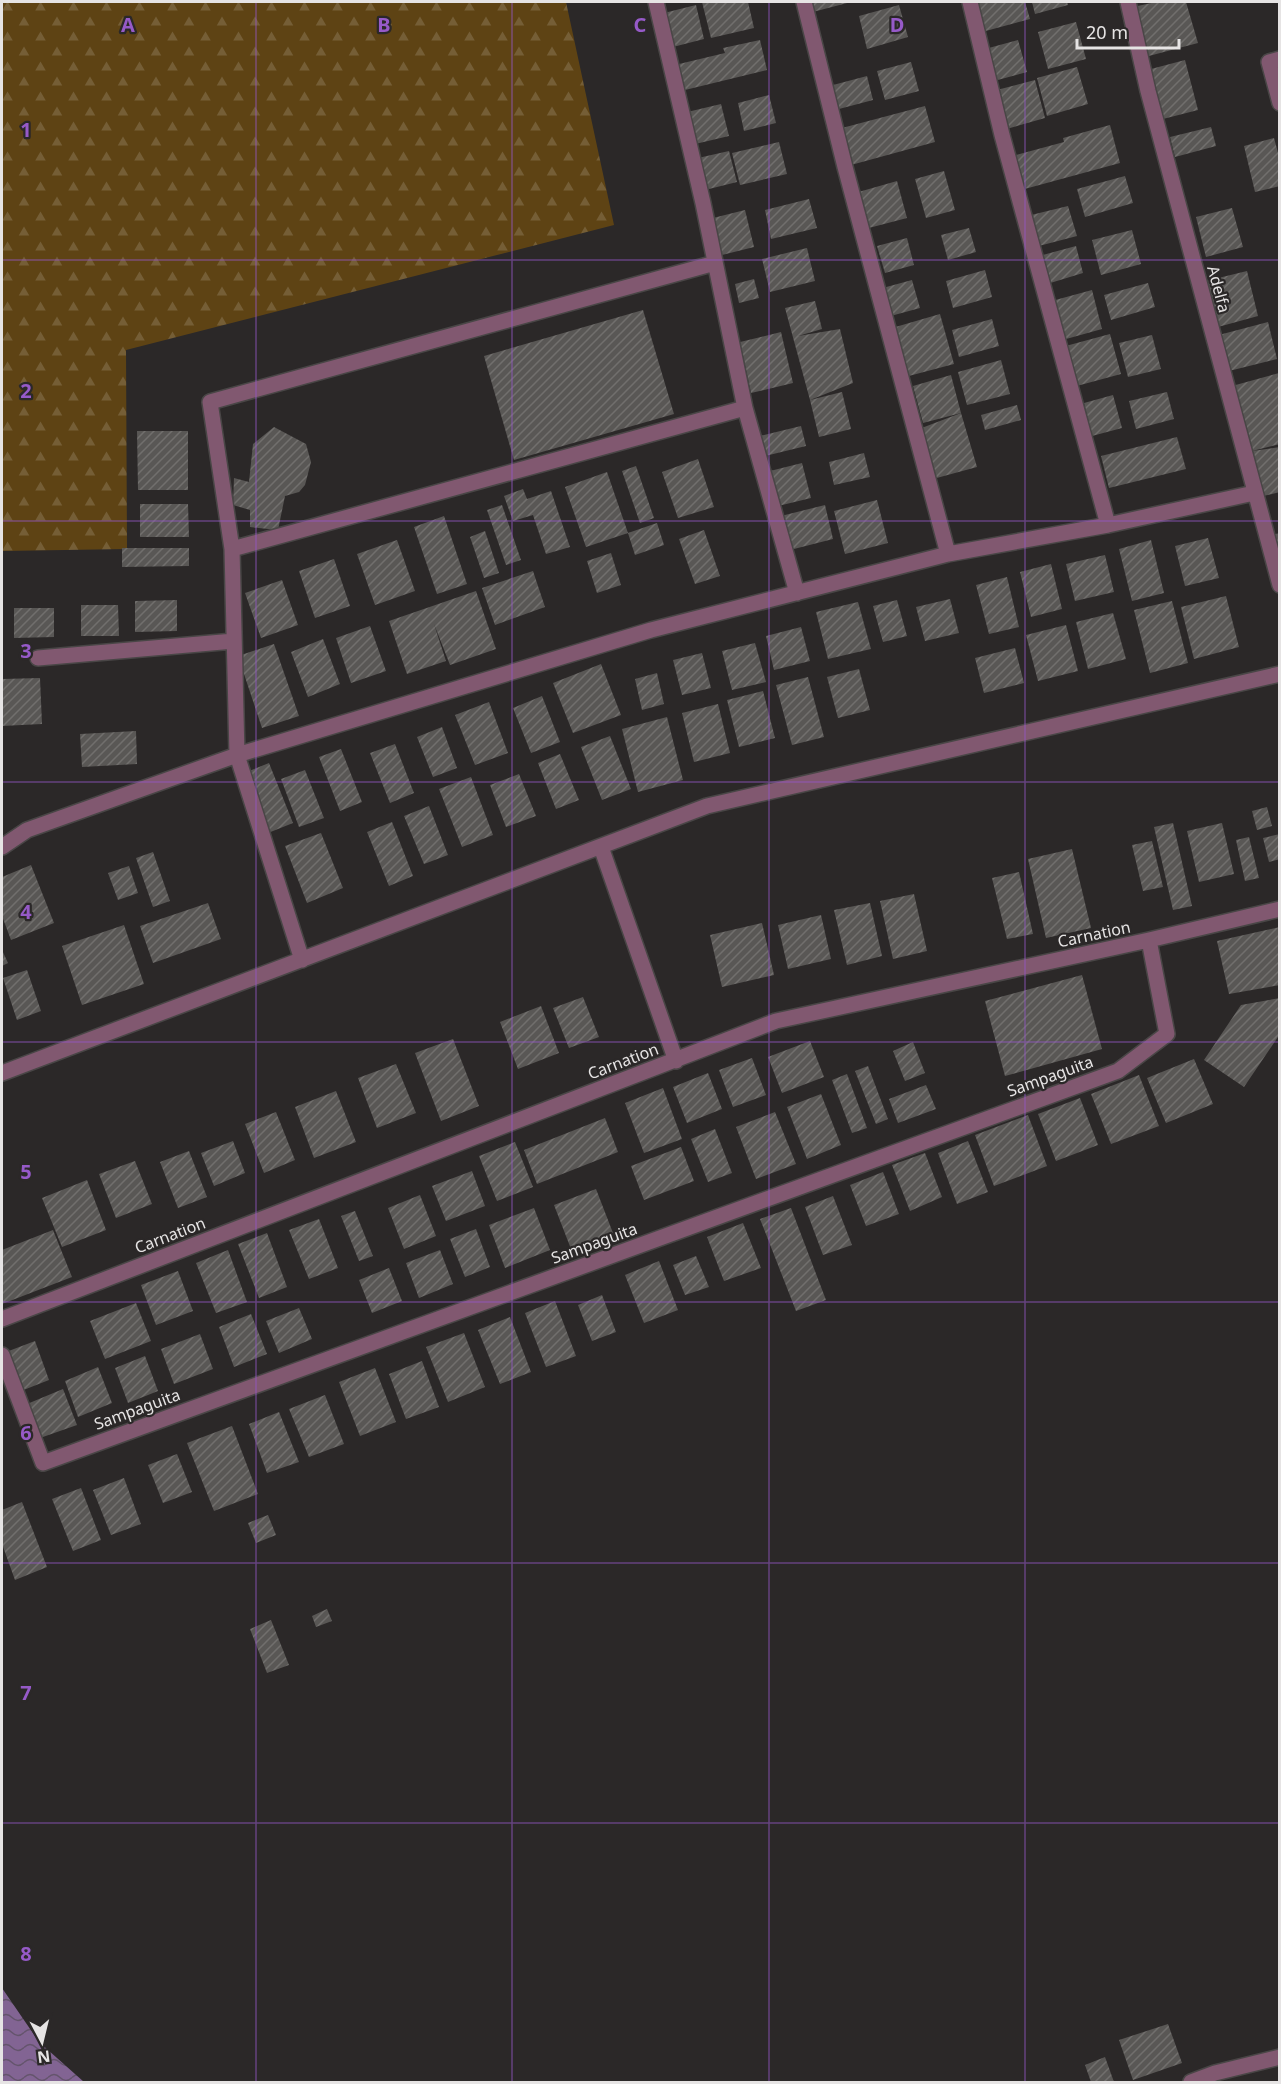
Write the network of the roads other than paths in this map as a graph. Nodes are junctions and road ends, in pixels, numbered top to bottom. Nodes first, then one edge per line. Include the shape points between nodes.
1 (656, 2) edge
2 (804, 2) edge
3 (970, 2) edge
4 (1128, 2) edge
5 (1280, 59) edge
6 (1280, 103) edge
7 (715, 263) junction
8 (746, 408) junction
9 (1254, 493) junction
10 (1108, 525) junction
11 (232, 549) junction
12 (948, 554) junction
13 (1280, 585) edge
14 (797, 593) junction
15 (234, 641) junction
16 (38, 658) dead end
17 (1280, 674) edge
18 (237, 755) junction
19 (2, 847) edge
20 (601, 847) junction
21 (1280, 909) edge
22 (1149, 940) junction
23 (302, 960) junction
24 (676, 1061) junction
25 (2, 1073) edge
26 (2, 1319) edge
27 (2, 1355) edge
28 (1280, 2057) edge
29 (1216, 2078) edge
30 (1191, 2082) edge

1 - 7 street
2 - 12 street
3 - 10 street via 1005,147
4 - 9 street, Adelfa
5 - 6 street via 1269,62
7 - 8 street
7 - 11 street via 210,402
8 - 11 street
8 - 14 street
9 - 10 street
9 - 13 street, Adelfa
10 - 12 street
11 - 15 street
12 - 14 street
14 - 18 street via 651,630
15 - 16 street
15 - 18 street
17 - 20 street via 707,806
18 - 19 street via 27,830
18 - 23 street
20 - 23 street
20 - 24 street
21 - 22 street, Carnation
22 - 24 street, Carnation via 776,1022
22 - 27 street, Sampaguita via 1167,1034 1118,1071 43,1463
23 - 25 street
24 - 26 street, Carnation
28 - 29 street
29 - 30 street

